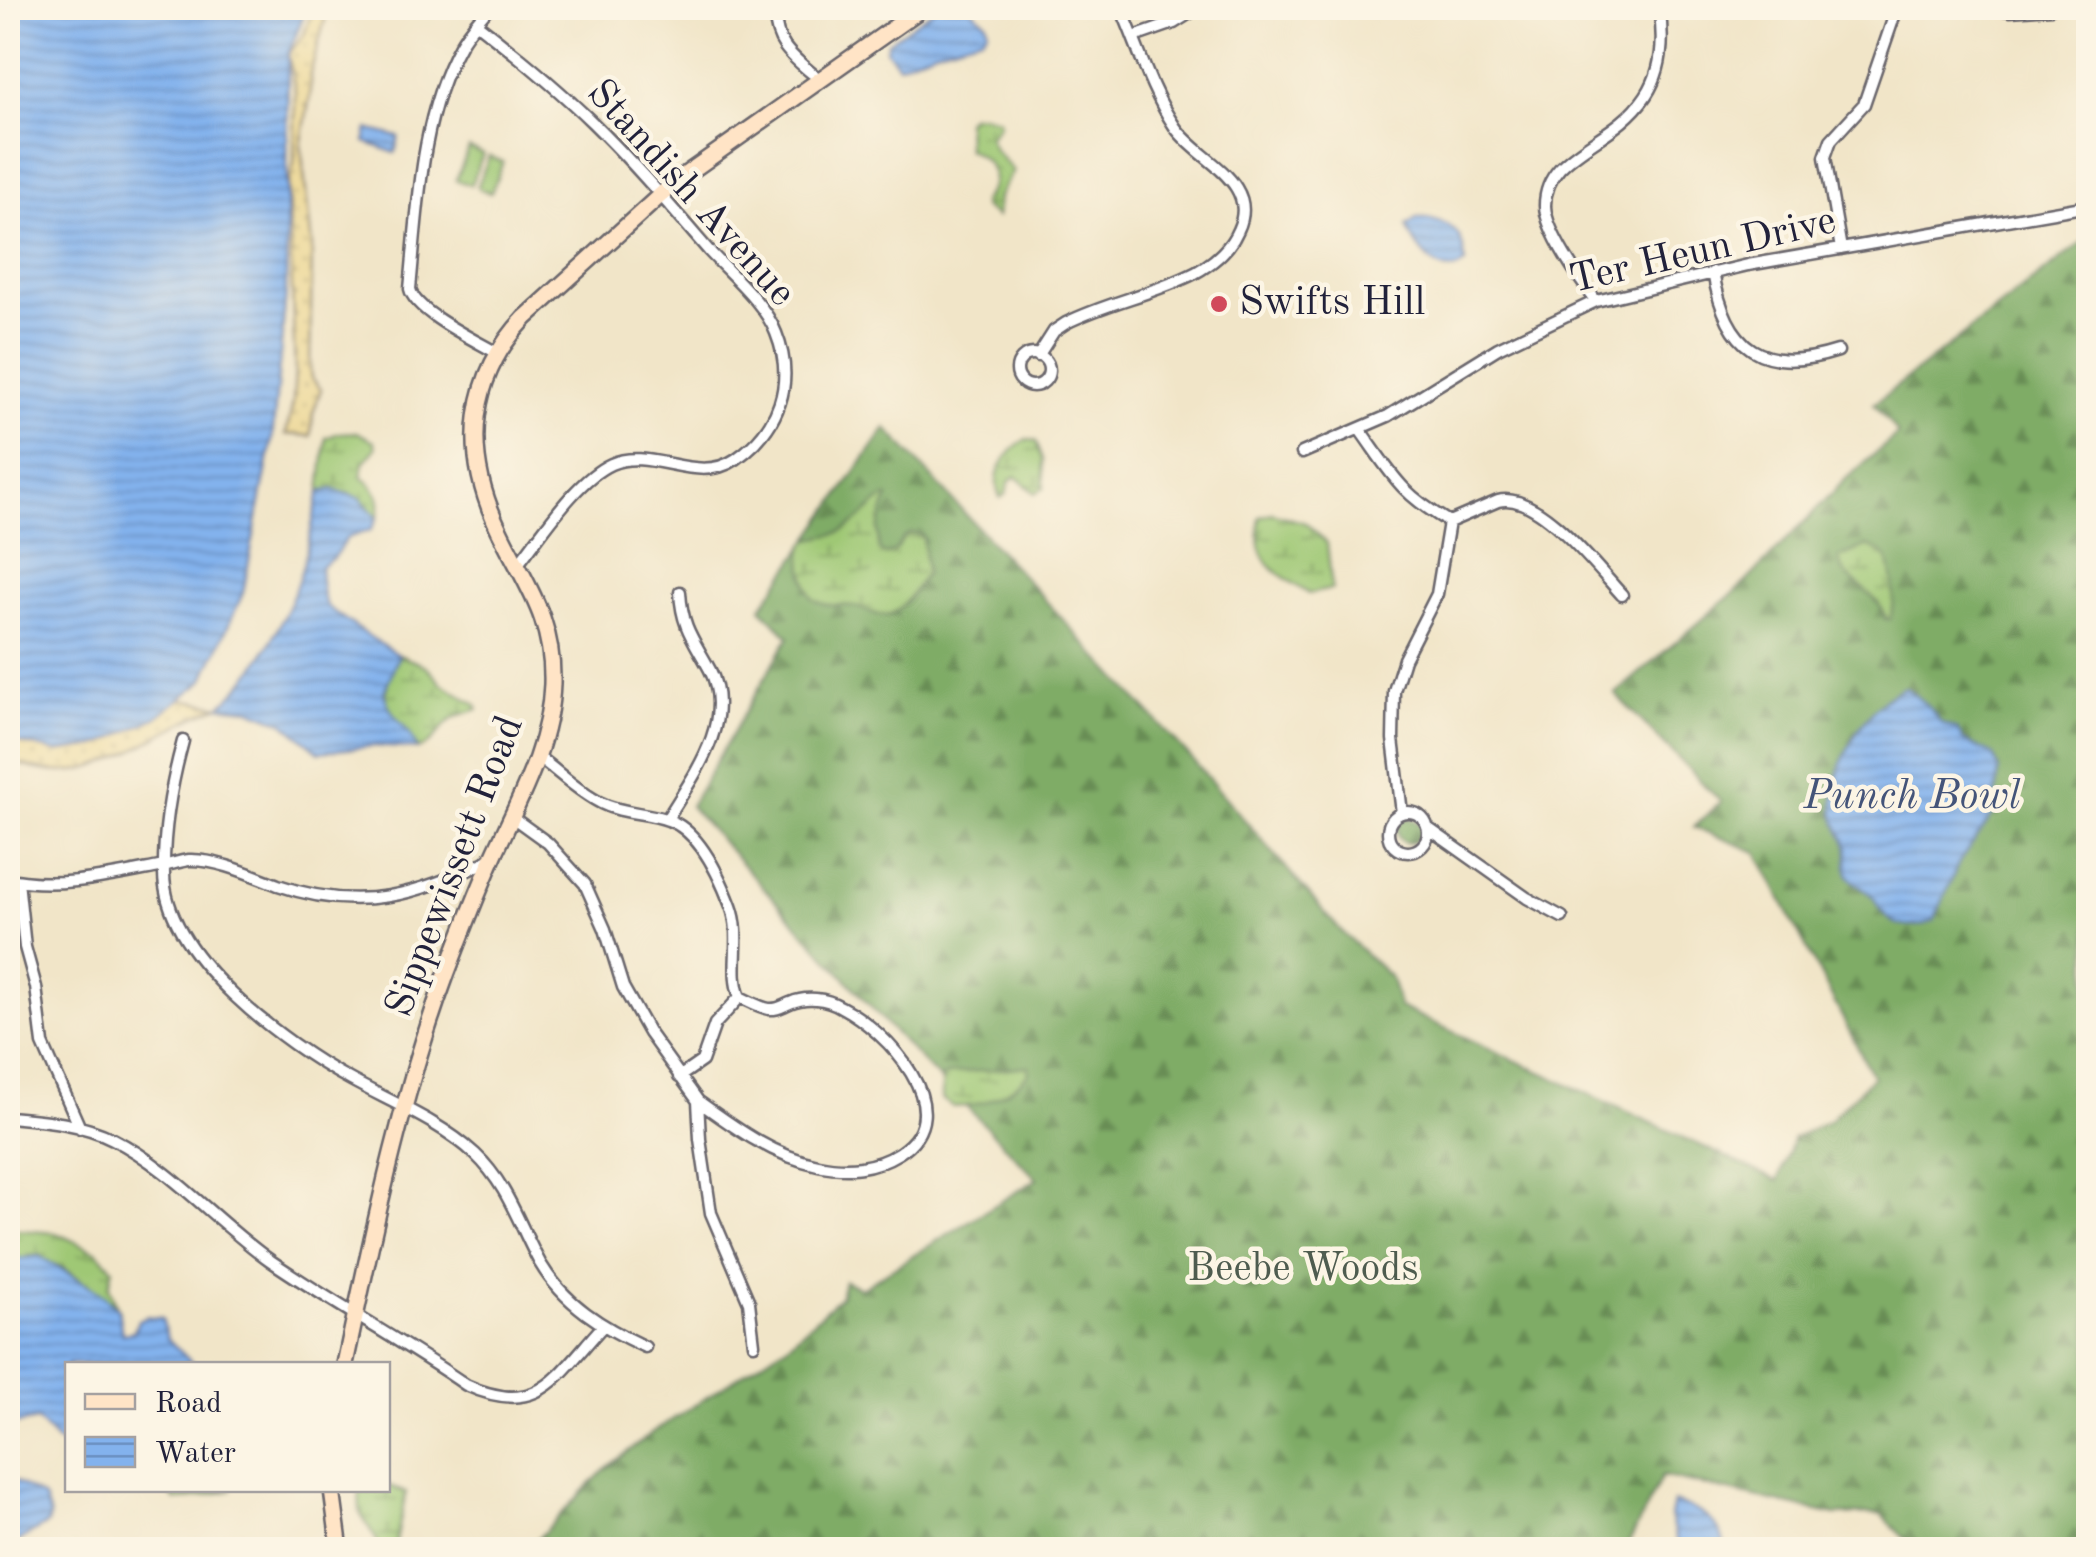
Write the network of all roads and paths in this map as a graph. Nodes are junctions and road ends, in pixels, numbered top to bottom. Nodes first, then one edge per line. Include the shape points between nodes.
1 (488, 8) edge
2 (776, 8) edge
3 (922, 8) edge
4 (1122, 8) edge
5 (1198, 8) edge
6 (1659, 8) edge
7 (1898, 8) edge
8 (1994, 8) edge
9 (2051, 8) edge
10 (476, 23) junction
11 (1134, 37) junction
12 (820, 79) junction
13 (660, 194) junction
14 (2088, 206) edge
15 (1841, 249) junction
16 (1713, 272) junction
17 (1596, 301) junction
18 (1838, 350) dead end
19 (496, 353) junction
20 (1038, 356) dead end
21 (1360, 430) junction
22 (1302, 453) dead end
23 (1449, 522) junction
24 (518, 564) junction
25 (680, 592) dead end
26 (1622, 595) dead end
27 (183, 742) dead end
28 (538, 757) junction
29 (1402, 813) junction
30 (512, 817) junction
31 (667, 819) junction
32 (1428, 828) junction
33 (494, 857) junction
34 (166, 866) junction
35 (450, 879) junction
36 (12, 880) edge
37 (484, 881) junction
38 (1562, 917) dead end
39 (740, 997) junction
40 (679, 1077) junction
41 (698, 1101) junction
42 (403, 1108) junction
43 (8, 1117) edge
44 (80, 1128) junction
45 (355, 1316) junction
46 (602, 1327) junction
47 (754, 1344) dead end
48 (645, 1347) dead end
49 (345, 1362) edge
50 (332, 1492) edge
51 (340, 1550) edge

1 - 10 street
2 - 12 street via 781,44
3 - 12 main road, Sippewissett Road
4 - 11 street
5 - 11 street
6 - 17 street via 1661,64 1653,86 1638,108 1549,182 1550,226
7 - 15 street via 1864,104 1831,140 1825,157
8 - 9 street
10 - 13 street, Standish Avenue via 593,122
10 - 19 street via 454,57 432,128 410,289 412,300
11 - 20 street via 1176,128 1236,186 1242,222 1207,266 1066,323
12 - 13 main road, Sippewissett Road
13 - 19 main road, Sippewissett Road
13 - 24 street, Standish Avenue via 776,331 784,364 778,415 733,462 686,468 630,458 608,465 578,490
14 - 15 street, Ter Heun Drive
15 - 16 street, Ter Heun Drive
16 - 17 street, Ter Heun Drive
16 - 18 street via 1723,318 1760,355 1788,361
17 - 21 street, Ter Heun Drive via 1498,348
19 - 24 main road, Sippewissett Road via 478,396 474,433 489,506
21 - 22 street, Ter Heun Drive
21 - 23 street via 1415,502
23 - 26 street via 1498,500 1519,501 1565,534
23 - 29 street via 1436,594 1394,691
24 - 28 main road, Sippewissett Road via 542,617 552,666
25 - 31 street via 684,626 711,672 720,708 698,766
27 - 34 street via 166,812
28 - 30 main road, Sippewissett Road
28 - 31 street via 599,802
29 - 32 street via 1415,813
29 - 32 street via 1389,826 1397,849 1422,847
30 - 33 main road, Sippewissett Road
30 - 40 street via 548,843 585,884 624,986
31 - 39 street via 690,834 732,907
32 - 38 street
33 - 35 street
33 - 37 main road, Sippewissett Road
34 - 35 street via 191,860 319,897 356,901
34 - 36 street
34 - 42 street via 177,926 216,979 330,1068
35 - 37 street
36 - 44 street via 43,1044
37 - 42 main road, Sippewissett Road
39 - 40 street via 715,1024 702,1062
39 - 41 street via 768,1009 802,999 844,1008 910,1070 923,1100 920,1136 869,1167 816,1165 774,1150
40 - 41 street
41 - 47 street via 711,1213 748,1302
42 - 45 main road, Sippewissett Road
42 - 46 street via 472,1151 491,1171 546,1271
43 - 44 street
44 - 45 street via 112,1139 162,1171 250,1246
45 - 46 street via 466,1385 505,1399 548,1386
45 - 49 main road, Sippewissett Road
46 - 48 street
50 - 51 main road

